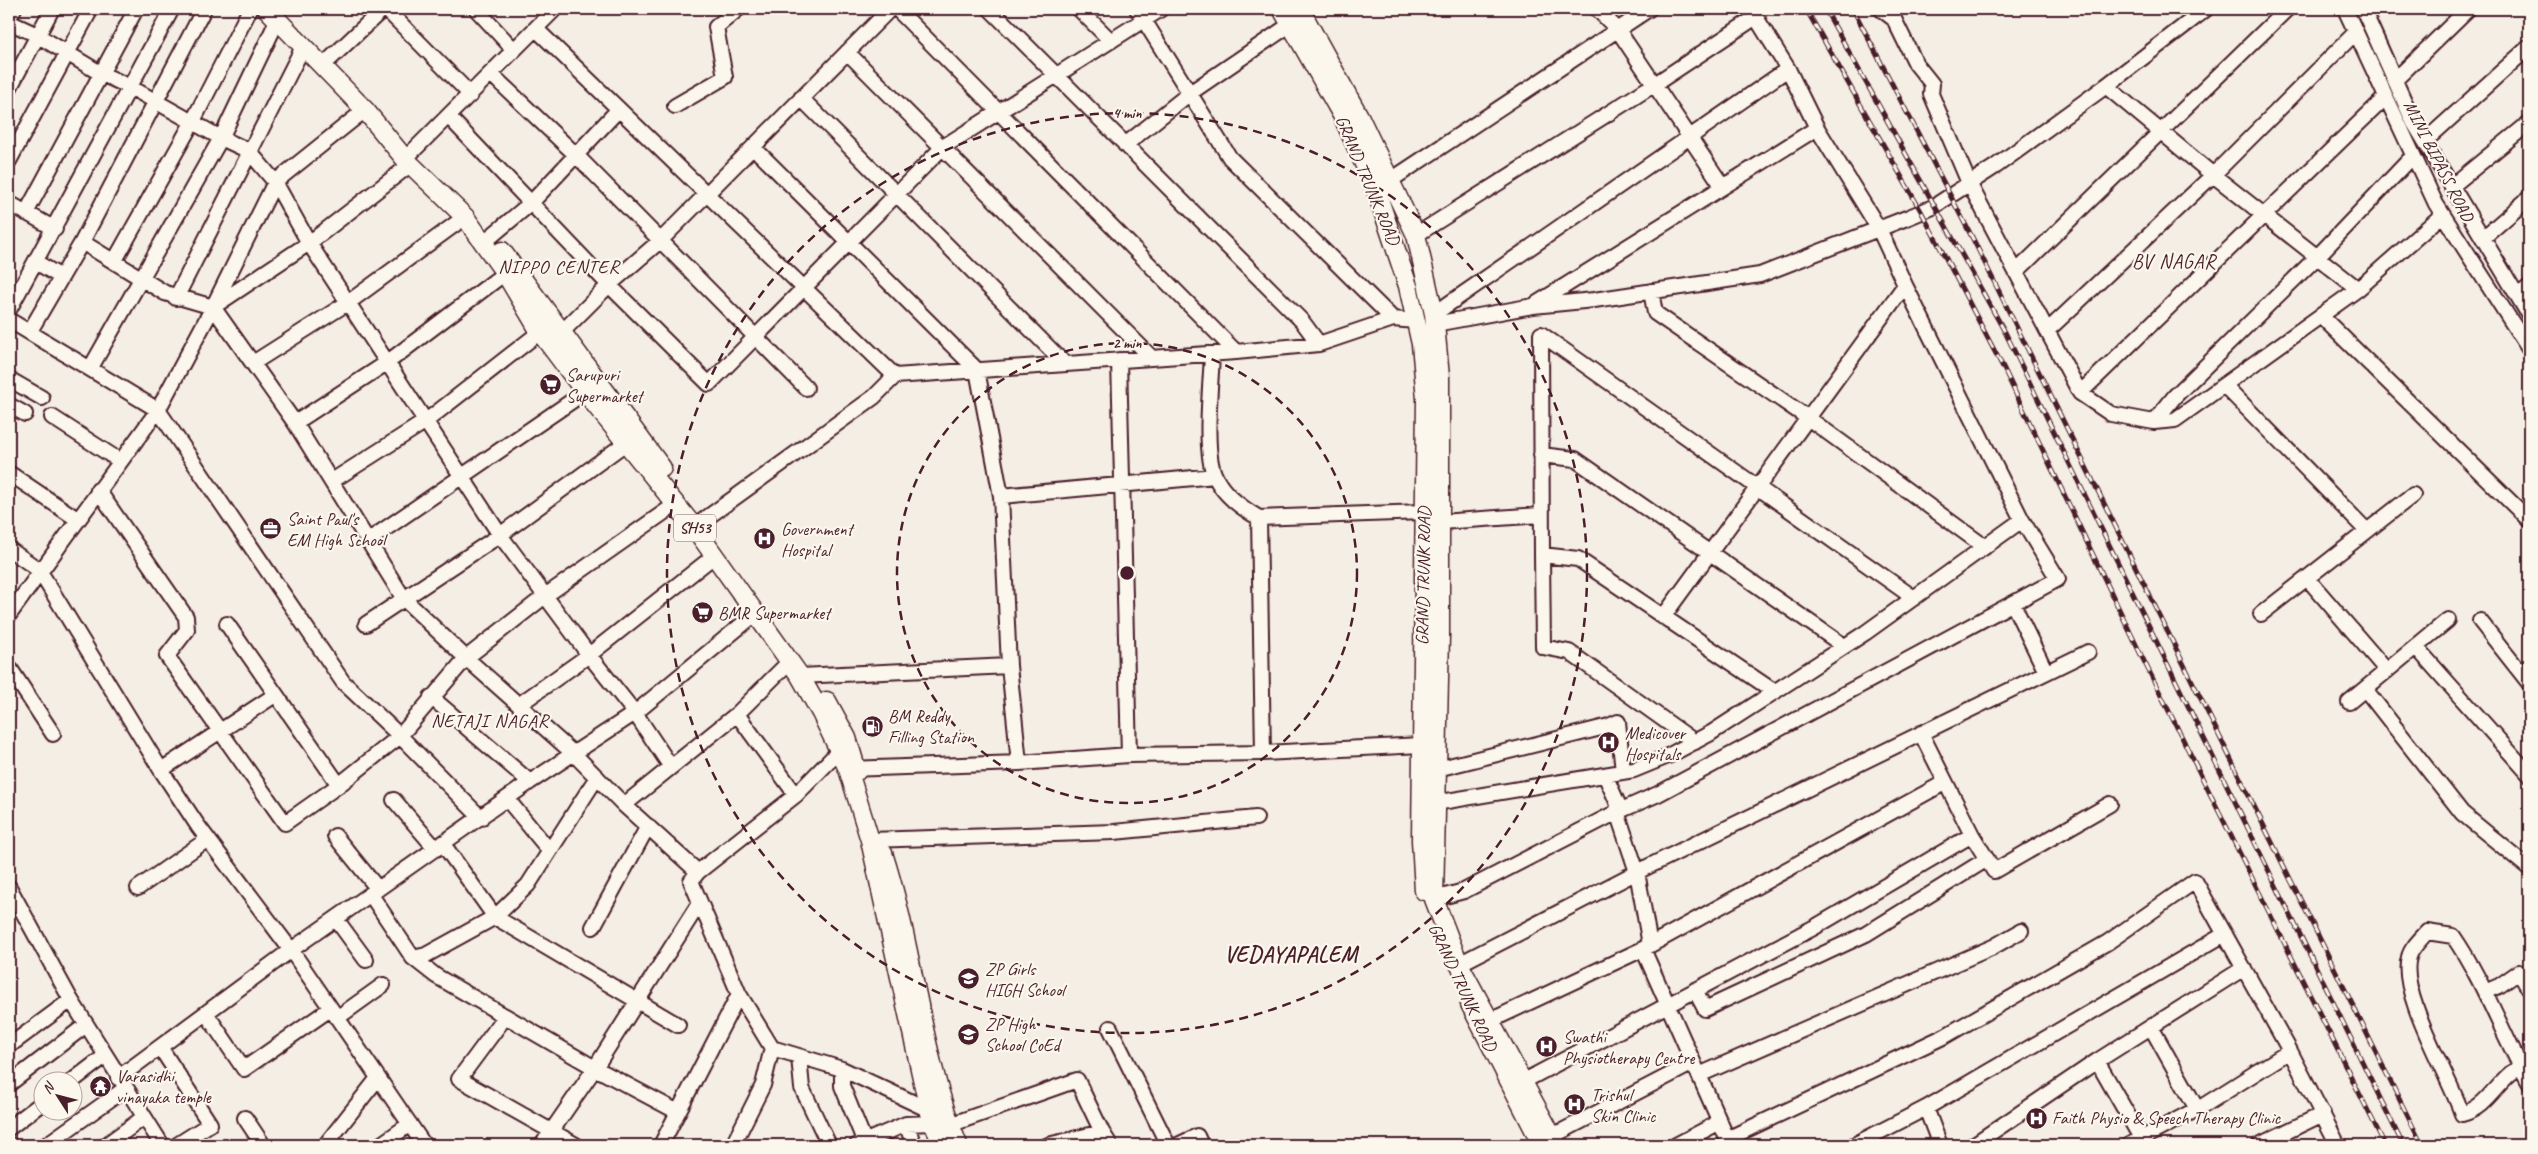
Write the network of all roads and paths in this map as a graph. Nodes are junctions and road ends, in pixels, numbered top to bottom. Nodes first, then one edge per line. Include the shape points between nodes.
1 (14, 9) edge
2 (52, 9) edge
3 (91, 9) edge
4 (136, 9) edge
5 (172, 9) edge
6 (204, 9) edge
7 (250, 9) edge
8 (384, 9) edge
9 (476, 9) edge
10 (556, 9) edge
11 (738, 9) edge
12 (890, 9) edge
13 (897, 9) edge
14 (990, 9) edge
15 (1079, 9) edge
16 (1161, 9) edge
17 (1282, 9) edge
18 (1300, 9) edge
19 (1597, 9) edge
20 (1649, 9) edge
21 (1881, 9) edge
22 (2206, 9) edge
23 (2287, 9) edge
24 (2345, 9) edge
25 (2468, 9) edge
26 (2368, 11) edge
27 (277, 12) edge
28 (1753, 13) edge
29 (1141, 14) edge
30 (9, 17) edge
31 (9, 22) edge
32 (1290, 24) junction
33 (536, 29) junction
34 (1618, 30) junction
35 (2356, 32) junction
36 (37, 36) junction
37 (1111, 41) junction
38 (304, 44) junction
39 (2529, 47) edge
40 (514, 50) junction
41 (847, 52) junction
42 (67, 53) junction
43 (330, 60) junction
44 (1788, 69) junction
45 (100, 73) junction
46 (491, 74) junction
47 (1058, 75) junction
48 (2395, 80) junction
49 (1655, 84) junction
50 (2106, 86) junction
51 (130, 87) junction
52 (9, 89) edge
53 (1190, 93) junction
54 (471, 94) junction
55 (2386, 97) junction
56 (801, 98) junction
57 (156, 102) junction
58 (675, 106) dead end
59 (619, 109) junction
60 (365, 110) junction
61 (999, 113) junction
62 (448, 117) junction
63 (192, 123) junction
64 (2529, 123) edge
65 (1817, 128) junction
66 (2162, 132) junction
67 (221, 138) junction
68 (1690, 138) junction
69 (2425, 141) junction
70 (1125, 145) junction
71 (753, 147) junction
72 (943, 147) junction
73 (249, 151) junction
74 (575, 154) junction
75 (2413, 156) junction
76 (410, 158) junction
77 (9, 161) edge
78 (2213, 175) junction
79 (275, 182) junction
80 (1969, 183) junction
81 (1383, 186) junction
82 (2452, 186) junction
83 (1723, 187) junction
84 (706, 194) junction
85 (896, 194) junction
86 (2529, 198) edge
87 (9, 203) edge
88 (531, 203) junction
89 (26, 213) junction
90 (2264, 215) junction
91 (2442, 215) junction
92 (465, 217) junction
93 (54, 229) junction
94 (1879, 229) junction
95 (1416, 235) junction
96 (2483, 238) junction
97 (486, 240) junction
98 (661, 240) junction
99 (82, 242) junction
100 (310, 242) junction
101 (849, 242) junction
102 (2317, 257) junction
103 (36, 262) junction
104 (114, 262) junction
105 (2016, 272) junction
106 (505, 273) junction
107 (61, 278) junction
108 (142, 279) junction
109 (1427, 282) junction
110 (609, 285) junction
111 (1905, 285) junction
112 (1408, 286) junction
113 (2529, 287) edge
114 (803, 289) junction
115 (2358, 289) junction
116 (1651, 291) junction
117 (2518, 296) junction
118 (176, 298) junction
119 (349, 302) junction
120 (1533, 306) junction
121 (213, 307) junction
122 (9, 310) edge
123 (2529, 315) edge
124 (2321, 316) junction
125 (1393, 319) junction
126 (9, 320) edge
127 (1415, 321) junction
128 (1431, 330) junction
129 (30, 331) junction
130 (2047, 331) junction
131 (551, 336) junction
132 (757, 336) junction
133 (1319, 344) junction
134 (2529, 349) edge
135 (1236, 352) junction
136 (1212, 354) junction
137 (1152, 358) junction
138 (1119, 360) junction
139 (388, 362) junction
140 (253, 363) junction
141 (1065, 364) junction
142 (90, 369) junction
143 (977, 370) junction
144 (895, 376) junction
145 (9, 379) edge
146 (2224, 385) junction
147 (806, 388) dead end
148 (585, 392) junction
149 (2080, 392) junction
150 (42, 398) dead end
151 (9, 405) edge
152 (158, 410) junction
153 (25, 414) dead end
154 (52, 417) dead end
155 (1808, 418) junction
156 (426, 421) junction
157 (2154, 422) junction
158 (295, 423) junction
159 (627, 442) junction
160 (1541, 455) junction
161 (120, 461) junction
162 (9, 473) edge
163 (462, 476) junction
164 (1214, 476) junction
165 (332, 481) junction
166 (1122, 485) junction
167 (1758, 486) junction
168 (98, 490) junction
169 (2413, 495) dead end
170 (1001, 496) junction
171 (1429, 503) junction
172 (676, 504) junction
173 (1541, 515) junction
174 (1259, 518) junction
175 (77, 519) junction
176 (2022, 520) junction
177 (2529, 520) edge
178 (698, 525) junction
179 (1435, 529) junction
180 (2367, 531) junction
181 (500, 535) junction
182 (369, 540) junction
183 (1985, 547) junction
184 (9, 549) edge
185 (1710, 552) junction
186 (1542, 555) junction
187 (714, 556) junction
188 (39, 570) junction
189 (2307, 578) junction
190 (545, 596) junction
191 (1914, 598) junction
192 (404, 599) junction
193 (2013, 604) junction
194 (755, 614) junction
195 (2260, 614) dead end
196 (9, 615) edge
197 (1663, 616) junction
198 (2448, 620) dead end
199 (2480, 620) dead end
200 (227, 624) dead end
201 (366, 624) dead end
202 (1844, 646) junction
203 (2416, 646) junction
204 (2088, 652) dead end
205 (589, 655) junction
206 (466, 658) junction
207 (790, 661) junction
208 (1009, 666) junction
209 (9, 667) edge
210 (2387, 671) junction
211 (2046, 672) junction
212 (805, 675) junction
213 (2529, 683) edge
214 (2365, 689) junction
215 (1774, 692) junction
216 (275, 695) junction
217 (431, 697) junction
218 (2349, 702) dead end
219 (520, 704) junction
220 (635, 713) junction
221 (737, 714) junction
222 (219, 732) junction
223 (1921, 733) junction
224 (54, 734) dead end
225 (400, 736) junction
226 (1695, 742) junction
227 (1422, 745) junction
228 (838, 752) junction
229 (1263, 753) junction
230 (574, 754) junction
231 (1129, 755) junction
232 (1019, 763) junction
233 (671, 767) junction
234 (852, 769) junction
235 (1437, 769) junction
236 (161, 770) junction
237 (1623, 772) junction
238 (2529, 774) edge
239 (1605, 775) junction
240 (597, 777) junction
241 (530, 782) junction
242 (1944, 783) junction
243 (338, 785) junction
244 (796, 795) junction
245 (507, 799) junction
246 (394, 800) dead end
247 (1435, 803) junction
248 (2110, 804) dead end
249 (624, 805) junction
250 (1617, 812) junction
251 (481, 818) junction
252 (1256, 818) dead end
253 (648, 826) junction
254 (1972, 835) junction
255 (334, 836) dead end
256 (208, 840) junction
257 (875, 840) junction
258 (440, 846) junction
259 (549, 850) junction
260 (1987, 859) junction
261 (2529, 868) edge
262 (698, 872) junction
263 (1637, 872) junction
264 (9, 887) edge
265 (138, 888) dead end
266 (375, 892) junction
267 (1434, 899) junction
268 (700, 902) junction
269 (495, 917) junction
270 (336, 919) junction
271 (593, 927) dead end
272 (2021, 931) dead end
273 (2225, 934) junction
274 (1646, 947) junction
275 (291, 950) junction
276 (413, 958) junction
277 (366, 960) dead end
278 (1459, 964) junction
279 (2244, 968) junction
280 (383, 984) dead end
281 (2529, 989) edge
282 (1695, 990) junction
283 (2485, 992) junction
284 (739, 994) junction
285 (71, 1000) junction
286 (636, 1002) junction
287 (1667, 1005) junction
288 (206, 1013) junction
289 (334, 1014) junction
290 (505, 1017) junction
291 (1486, 1023) junction
292 (678, 1025) dead end
293 (86, 1026) junction
294 (2151, 1027) junction
295 (1110, 1028) dead end
296 (9, 1046) edge
297 (160, 1047) junction
298 (772, 1048) junction
299 (2290, 1051) junction
300 (105, 1056) junction
301 (799, 1056) junction
302 (2097, 1061) junction
303 (2526, 1066) edge
304 (595, 1068) junction
305 (842, 1069) junction
306 (1696, 1069) junction
307 (82, 1074) edge
308 (378, 1078) junction
309 (1524, 1081) junction
310 (2529, 1082) edge
311 (122, 1083) junction
312 (9, 1084) edge
313 (1926, 1108) junction
314 (2197, 1109) junction
315 (32, 1111) edge
316 (678, 1112) junction
317 (2323, 1114) junction
318 (143, 1118) junction
319 (245, 1118) dead end
320 (1720, 1122) junction
321 (410, 1124) junction
322 (906, 1124) junction
323 (938, 1127) edge
324 (9, 1128) edge
325 (552, 1131) junction
326 (1102, 1132) junction
327 (1729, 1142) edge
328 (2144, 1142) edge
329 (1546, 1143) edge
330 (326, 1144) dead end
331 (862, 1144) edge
332 (46, 1145) edge
333 (106, 1145) edge
334 (162, 1145) edge
335 (177, 1145) edge
336 (263, 1145) edge
337 (380, 1145) edge
338 (424, 1145) edge
339 (542, 1145) edge
340 (576, 1145) edge
341 (661, 1145) edge
342 (733, 1145) edge
343 (829, 1145) edge
344 (914, 1145) edge
345 (958, 1145) edge
346 (1048, 1145) edge
347 (1110, 1145) edge
348 (1168, 1145) edge
349 (1178, 1145) edge
350 (1201, 1145) edge
351 (1676, 1145) edge
352 (1854, 1145) edge
353 (1940, 1145) edge
354 (1973, 1145) edge
355 (2129, 1145) edge
356 (2259, 1145) edge
357 (2338, 1145) edge

1 - 30 street
2 - 36 street
3 - 42 street
4 - 45 street
5 - 51 street
6 - 57 street
7 - 63 street
8 - 43 street
8 - 54 street
9 - 40 street
10 - 33 street
11 - 58 street via 716,27 725,77
12 - 41 street
13 - 61 street
14 - 47 street
15 - 37 street
16 - 29 street
17 - 32 main road, GRAND TRUNK ROAD
18 - 81 main road via 1334,70
19 - 34 street
20 - 34 street
21 - 80 street via 1894,19 1916,64 1932,84 1931,94
22 - 50 street
23 - 66 street
24 - 35 street, MINI BIPASS ROAD
25 - 48 street
26 - 48 street
27 - 38 main road, SH53
27 - 43 main road, SH53
27 - 67 street
28 - 44 street
28 - 49 street
29 - 37 street
29 - 53 street
31 - 36 street
32 - 53 street
32 - 81 main road, GRAND TRUNK ROAD
33 - 40 street
33 - 59 street
34 - 49 street
34 - 81 street
35 - 55 street, MINI BIPASS ROAD
35 - 78 street
36 - 42 street
36 - 52 street
37 - 47 street
38 - 60 main road, SH53
38 - 73 street
39 - 69 street
40 - 46 street
41 - 56 street
41 - 72 street
42 - 45 street
42 - 77 street
43 - 76 main road, SH53
44 - 65 street
44 - 68 street
45 - 51 street
45 - 89 street
46 - 54 street
46 - 74 street
47 - 61 street
47 - 70 street
48 - 69 street
49 - 68 street
49 - 95 street
50 - 66 street
50 - 80 street
51 - 57 street
51 - 93 street
53 - 70 street
53 - 125 street via 1230,158
54 - 62 street
55 - 75 street, MINI BIPASS ROAD
55 - 90 street
56 - 71 street
56 - 85 street
57 - 63 street
57 - 99 street
59 - 74 street
59 - 84 street
60 - 76 main road, SH53
60 - 79 street
61 - 72 street
61 - 135 street
62 - 76 street
62 - 88 street
63 - 67 street
63 - 104 street
64 - 82 street
65 - 83 street
65 - 94 street
66 - 78 street
66 - 105 street
67 - 73 street
67 - 108 street
68 - 83 street
68 - 128 street
69 - 82 street
70 - 133 street via 1302,321
71 - 84 street
71 - 101 street
72 - 85 street
72 - 137 street
73 - 79 street
73 - 118 street
74 - 88 street
74 - 98 street
75 - 91 street, MINI BIPASS ROAD
75 - 102 street
76 - 92 main road, SH53
76 - 97 main road, SH53
76 - 100 street
78 - 90 street
78 - 130 street
79 - 100 street
79 - 121 street
80 - 94 street via 1933,207
80 - 105 street
81 - 95 main road
81 - 112 main road, GRAND TRUNK ROAD
82 - 96 street
83 - 120 street
84 - 98 street
84 - 114 street
85 - 101 street
85 - 141 street
86 - 96 street
87 - 89 street
88 - 97 street
88 - 110 street
89 - 93 street
90 - 102 street
90 - 149 street
91 - 115 street
91 - 134 street, MINI BIPASS ROAD
92 - 97 main road, SH53
92 - 119 street
93 - 103 street
94 - 111 street
94 - 116 street via 1760,275
95 - 109 main road
96 - 117 street
97 - 106 main road, SH53
97 - 131 main road, SH53 via 512,262
98 - 110 street
98 - 132 street
99 - 104 street
99 - 107 street
100 - 119 street
100 - 121 street
101 - 114 street
101 - 143 street
102 - 115 street
102 - 157 street via 2175,396
103 - 107 street
103 - 122 street
104 - 108 street
105 - 130 street
106 - 131 main road, SH53
106 - 139 street
107 - 129 street
108 - 118 street
108 - 142 street
109 - 112 main road
109 - 128 main road
110 - 131 street
110 - 132 street via 709,384
111 - 155 street
111 - 176 street
112 - 127 main road, GRAND TRUNK ROAD
113 - 117 street
114 - 132 street
114 - 144 street
115 - 124 street
116 - 120 street
116 - 155 street via 1655,313
117 - 123 street
118 - 121 street
119 - 139 street
119 - 140 street
120 - 128 street
121 - 140 street
121 - 152 street
124 - 146 street
124 - 177 street
125 - 127 street
125 - 133 street
126 - 129 street
127 - 128 main road, GRAND TRUNK ROAD
128 - 171 main road, GRAND TRUNK ROAD via 1426,399
129 - 142 street
130 - 149 street
131 - 148 main road, SH53
131 - 156 street
131 - 178 main road, SH53
132 - 147 street
133 - 135 street
135 - 136 street
136 - 137 street
136 - 164 street via 1210,452
137 - 138 street
138 - 141 street
138 - 166 street
139 - 156 street
139 - 158 street
140 - 158 street
141 - 143 street
142 - 152 street
143 - 144 street
143 - 170 street
144 - 178 street via 874,397
145 - 150 street
146 - 157 street via 2175,420
146 - 180 street
148 - 159 main road, SH53
148 - 163 street
149 - 157 street via 2111,414
151 - 153 street
152 - 161 street
152 - 225 street via 343,682
154 - 161 street
155 - 167 street
155 - 183 street
156 - 163 street
156 - 165 street
158 - 165 street
159 - 172 main road, SH53
159 - 181 street
160 - 167 street via 1541,334
160 - 173 street
160 - 185 street via 1575,459
161 - 168 street
162 - 175 street
163 - 181 street
163 - 182 street
164 - 166 street
164 - 174 street via 1238,506
165 - 182 street
166 - 170 street
166 - 231 street
167 - 185 street
167 - 191 street
168 - 175 street
168 - 222 street via 186,617 187,630 167,656
169 - 180 street
170 - 208 street
171 - 174 street
171 - 179 main road, GRAND TRUNK ROAD
172 - 178 main road, SH53
172 - 190 street
173 - 179 street
173 - 186 street
174 - 229 street
175 - 188 street
176 - 183 street
176 - 193 street via 2058,579
178 - 187 main road, SH53
178 - 212 main road, SH53
179 - 227 main road, GRAND TRUNK ROAD
179 - 235 main road
180 - 189 street
181 - 190 street
181 - 192 street
182 - 192 street
183 - 191 street
184 - 188 street
185 - 197 street
185 - 202 street
186 - 197 street via 1578,560
186 - 226 street via 1543,647 1569,652
187 - 194 main road, SH53
187 - 205 street
188 - 196 street
188 - 236 street
189 - 195 street
189 - 210 street
190 - 205 street
190 - 206 street
191 - 202 street
192 - 201 street
192 - 206 street
193 - 211 street
193 - 250 street via 1666,790
194 - 207 main road, SH53
194 - 220 street
197 - 215 street
198 - 203 street
199 - 213 street
200 - 216 street
202 - 215 street
203 - 210 street
203 - 238 street
204 - 211 street
205 - 219 street
205 - 220 street
206 - 217 street
206 - 219 street
207 - 212 main road, SH53
207 - 221 street
208 - 212 street
208 - 232 street
209 - 224 street
210 - 214 street
211 - 223 street
212 - 228 main road, SH53
212 - 234 main road, SH53 via 847,738
214 - 218 street
214 - 261 street via 2462,813
215 - 226 street
216 - 222 street
216 - 243 street
217 - 225 street
217 - 241 street
219 - 230 street
220 - 230 street
220 - 233 street
221 - 233 street
221 - 244 street
222 - 236 street
222 - 243 street via 285,823
223 - 242 street
223 - 263 street
225 - 243 street
225 - 251 street
226 - 237 street via 1668,756
227 - 229 street
227 - 291 main road, GRAND TRUNK ROAD via 1420,840 1424,902 1444,952
228 - 234 main road, SH53
228 - 244 street
229 - 231 street
230 - 240 street
230 - 241 street
231 - 232 street
232 - 234 street
233 - 249 street
234 - 257 main road, SH53
235 - 237 street via 1618,722
235 - 247 main road
236 - 256 street
237 - 239 street
239 - 247 street
239 - 250 street via 1618,804
240 - 249 street
240 - 259 street
241 - 245 street
242 - 254 street
242 - 274 street
244 - 262 street
245 - 251 street
245 - 259 street
246 - 258 street
247 - 267 main road
248 - 260 street via 1994,871
249 - 253 street
250 - 263 street
250 - 267 street via 1464,891
251 - 258 street
252 - 257 street via 1114,832
253 - 262 street
253 - 271 street
254 - 260 street
254 - 282 street via 1815,927
255 - 266 street
256 - 265 street
256 - 275 street
257 - 323 main road, SH53
257 - 323 main road, SH53 via 895,889 942,1108
258 - 266 street
258 - 269 street
259 - 269 street via 528,885
260 - 282 street via 1866,934 1705,1009
262 - 268 street via 692,881
263 - 274 street
263 - 278 street
264 - 285 street
266 - 270 street
266 - 276 street
267 - 278 main road
268 - 284 street
268 - 286 street
269 - 276 street via 426,955
269 - 286 street
270 - 275 street
270 - 277 street
272 - 306 street via 1993,947
273 - 279 street
273 - 313 street
273 - 327 street via 2195,881 2108,942 1945,1036
274 - 287 street
274 - 291 street
275 - 288 street
275 - 289 street
276 - 290 street via 436,976
278 - 291 main road
279 - 294 street
279 - 299 street
280 - 289 street
281 - 283 street via 2519,972
282 - 287 street
283 - 303 street
283 - 303 street via 2453,936 2427,932 2409,955 2407,971 2415,1002 2462,1114 2472,1112 2512,1072
284 - 298 street
284 - 316 street
285 - 293 street
285 - 296 street
286 - 292 street
286 - 304 street
287 - 306 street
287 - 309 street
288 - 289 street via 244,1069
288 - 297 street
289 - 308 street
290 - 304 street
290 - 325 street via 459,1079
291 - 309 main road
291 - 329 main road, GRAND TRUNK ROAD
293 - 300 street
293 - 312 street
294 - 302 street
294 - 314 street
295 - 348 street
297 - 311 street
297 - 335 street via 210,1124
298 - 301 street
298 - 342 street via 763,1085
299 - 314 street
299 - 317 street
300 - 307 street
300 - 311 street
301 - 305 street
301 - 343 street via 802,1088
302 - 328 street
302 - 354 street
303 - 310 street
304 - 316 street
304 - 325 street
305 - 323 street
305 - 331 street via 842,1086
306 - 320 street
306 - 329 street
308 - 321 street
308 - 330 street
309 - 329 main road
311 - 318 street
311 - 332 street
313 - 352 street
313 - 353 street
314 - 328 street
315 - 324 street
316 - 341 street
317 - 356 street
317 - 357 street
318 - 333 street
318 - 334 street
319 - 336 street
320 - 327 street
320 - 351 street
321 - 337 street
321 - 338 street
322 - 323 street
322 - 331 street
322 - 344 street
323 - 326 street via 1077,1080
323 - 345 main road, SH53
325 - 339 street
325 - 340 street
326 - 346 street
326 - 347 street
328 - 355 street
349 - 350 street via 1197,1136

